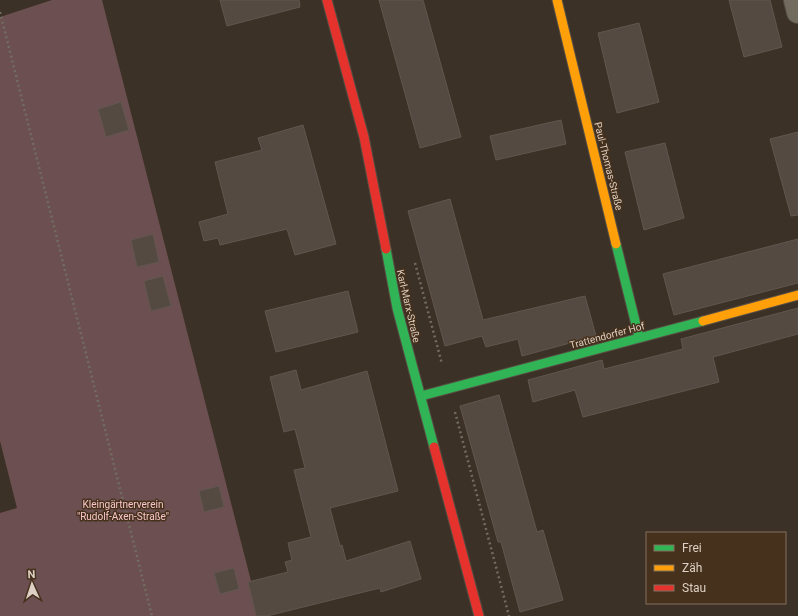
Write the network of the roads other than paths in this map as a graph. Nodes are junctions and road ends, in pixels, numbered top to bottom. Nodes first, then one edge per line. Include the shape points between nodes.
1 (327, 0) edge
2 (556, 0) edge
3 (795, 0) edge
4 (798, 12) edge
5 (798, 295) edge
6 (640, 338) junction
7 (421, 396) junction
8 (480, 616) edge

1 - 7 street, Karl-Marx-Straße via 364,137 397,308
2 - 6 street, Paul-Thomas-Straße
3 - 4 street
5 - 6 street, Trattendorfer Hof
6 - 7 street, Trattendorfer Hof
7 - 8 street, Karl-Marx-Straße

